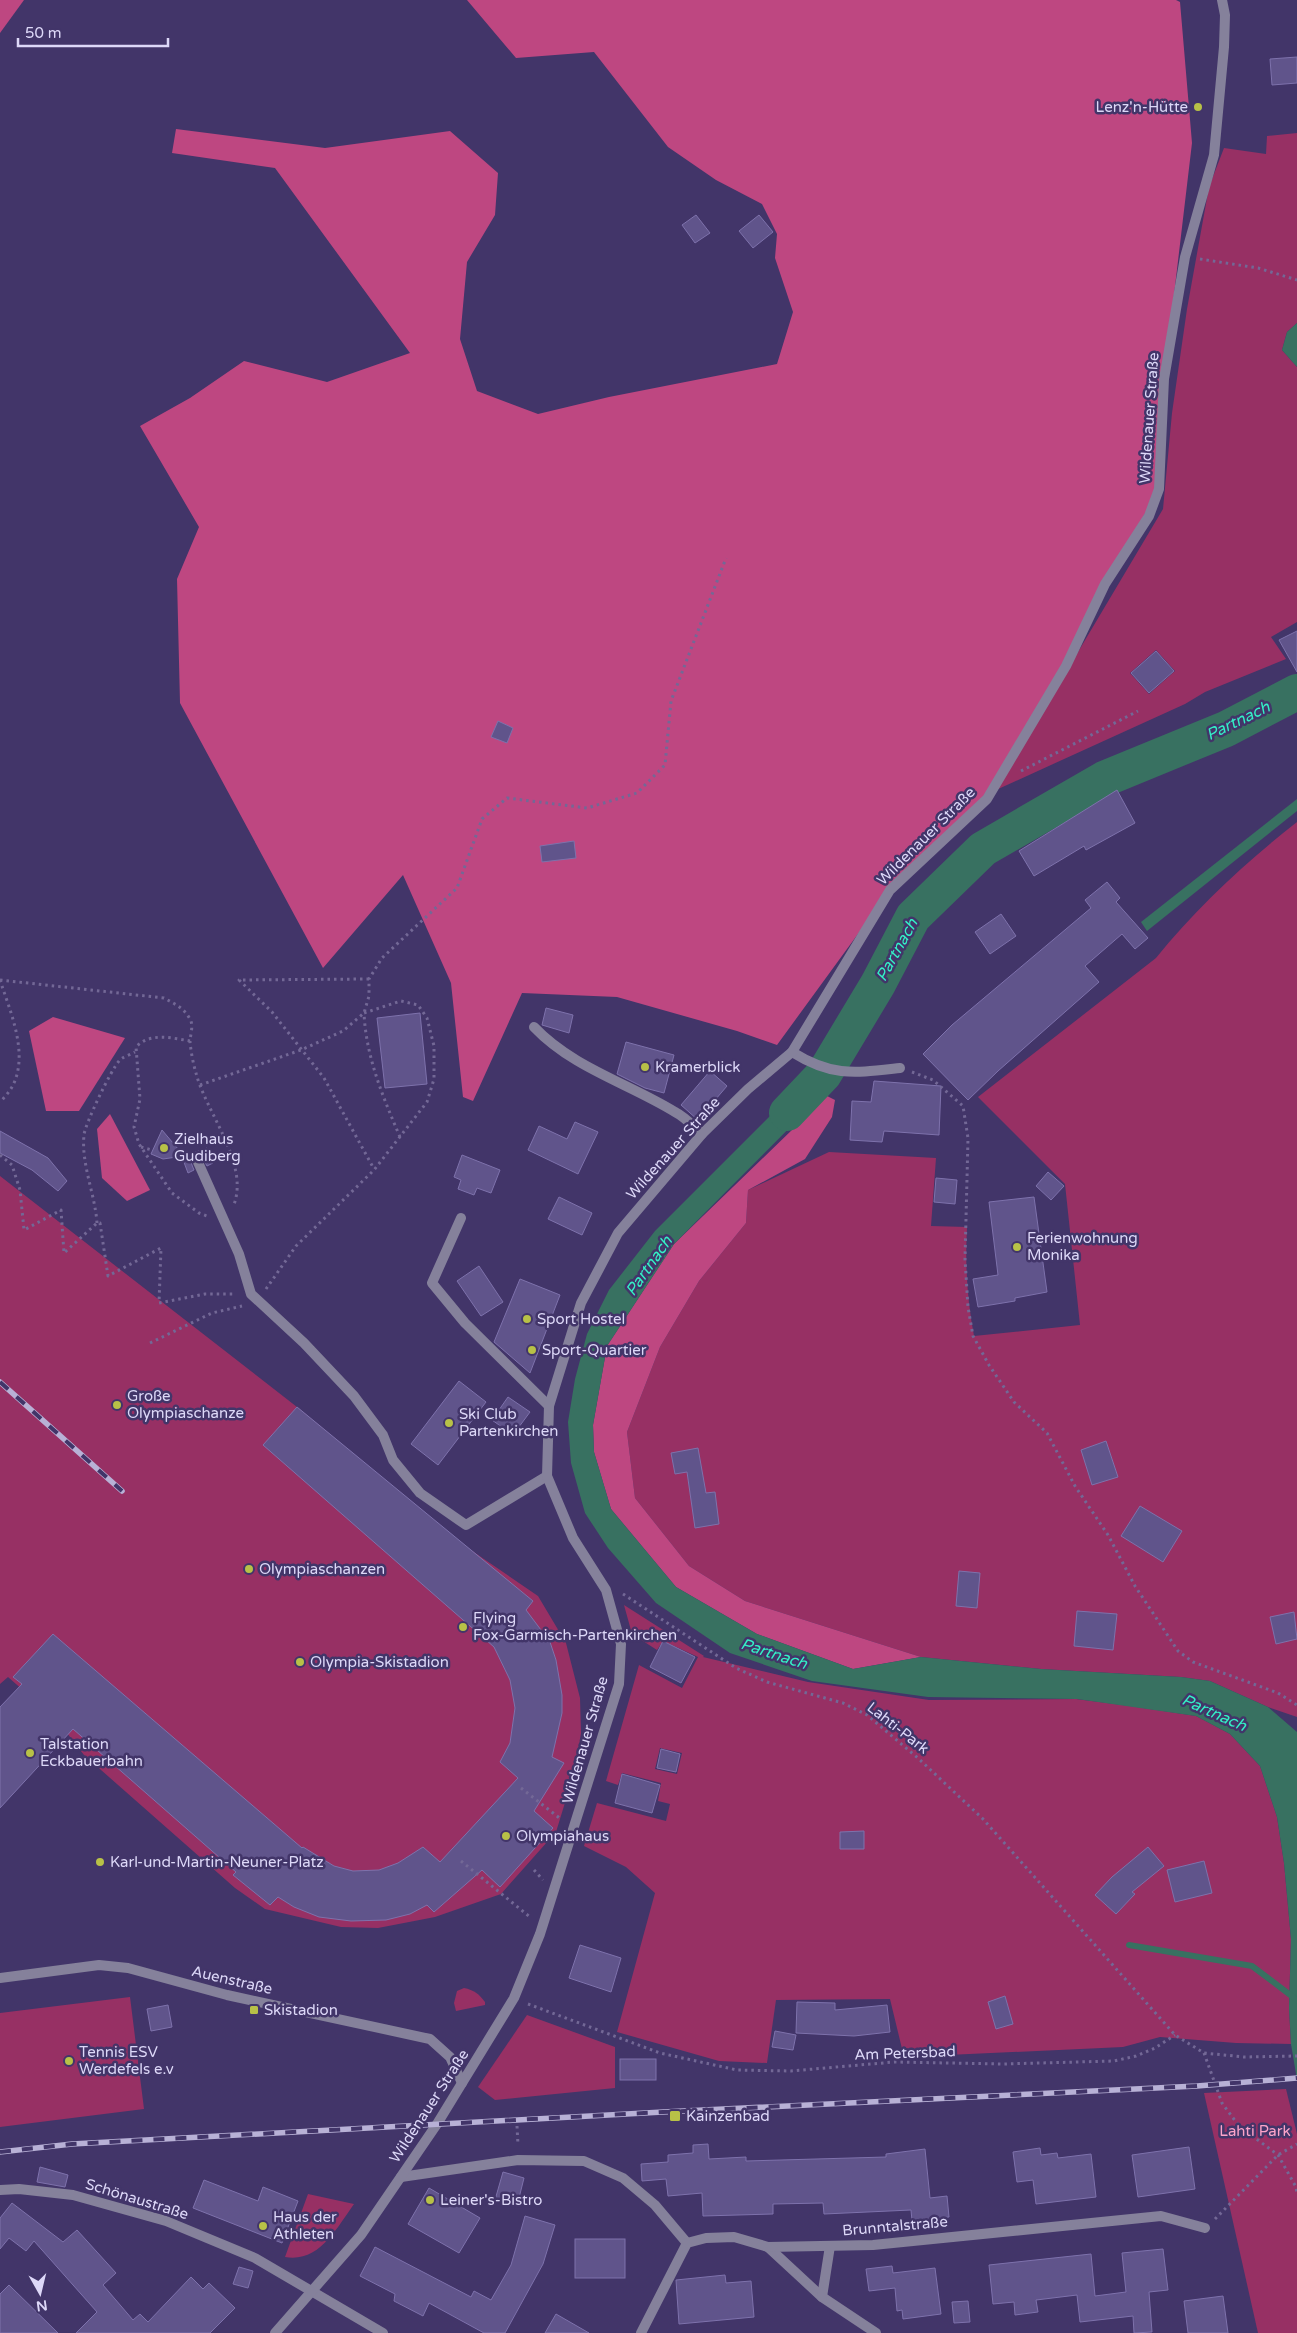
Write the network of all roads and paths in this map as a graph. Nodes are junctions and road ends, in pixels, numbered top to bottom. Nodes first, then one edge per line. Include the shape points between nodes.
1 (1222, 0) edge
2 (1185, 257) junction
3 (1297, 280) edge
4 (726, 558) dead end
5 (1138, 711) dead end
6 (1020, 772) dead end
7 (369, 979) junction
8 (0, 980) edge
9 (364, 1013) junction
10 (534, 1027) dead end
11 (190, 1041) junction
12 (302, 1050) junction
13 (136, 1052) junction
14 (792, 1052) junction
15 (900, 1068) joint
16 (200, 1084) junction
17 (0, 1102) edge
18 (702, 1134) junction
19 (400, 1136) junction
20 (143, 1147) junction
21 (152, 1150) dead end
22 (0, 1155) edge
23 (197, 1160) dead end
24 (374, 1170) junction
25 (461, 1218) dead end
26 (97, 1223) junction
27 (226, 1224) junction
28 (254, 1298) junction
29 (150, 1343) dead end
30 (548, 1406) junction
31 (547, 1476) junction
32 (606, 1590) junction
33 (1297, 1705) edge
34 (521, 1788) dead end
35 (575, 1829) junction
36 (461, 1860) dead end
37 (542, 1927) junction
38 (0, 1978) edge
39 (514, 1998) junction
40 (1175, 2035) junction
41 (1204, 2053) junction
42 (1297, 2056) edge
43 (462, 2083) junction
44 (517, 2126) dead end
45 (518, 2141) dead end
46 (1297, 2144) edge
47 (1278, 2155) junction
48 (401, 2177) junction
49 (0, 2190) edge
50 (1297, 2192) edge
51 (1205, 2228) joint
52 (687, 2243) junction
53 (830, 2246) junction
54 (768, 2247) junction
55 (311, 2292) junction
56 (822, 2297) junction
57 (275, 2333) edge
58 (383, 2333) edge
59 (641, 2333) edge
60 (876, 2333) edge

1 - 2 street, Wildenauer Straße via 1224,47 1214,155
2 - 3 path via 1258,268
2 - 14 street, Wildenauer Straße via 1164,379 1159,490 1149,516 1105,584 1066,666 986,799 890,890
4 - 7 path via 671,700 665,765 637,793 588,808 507,798 482,819 457,888 382,958
5 - 6 path
7 - 9 path
7 - 12 path via 238,980 272,1012
8 - 11 path via 164,998 182,1008 192,1021
8 - 17 path via 14,1026 20,1062 14,1084
9 - 12 path via 343,1031
9 - 19 path via 377,1084
9 - 19 path via 401,1001 418,1005 427,1018 434,1046 434,1079 427,1102
10 - 18 street via 550,1043 583,1064 676,1112
11 - 13 path via 164,1037 142,1040
11 - 16 path
12 - 16 path
12 - 24 path via 324,1078
13 - 20 path via 140,1099 134,1127
13 - 26 path via 120,1059 110,1074 84,1134 88,1179 96,1201
14 - 15 street via 813,1065 853,1074
14 - 18 street, Wildenauer Straße
15 - 33 path via 933,1080 963,1106 968,1138 965,1259 968,1306 974,1336 989,1365 1014,1402 1047,1433 1135,1586 1178,1651 1193,1662 1278,1693
16 - 27 path via 229,1148 236,1178 237,1198
18 - 30 street, Wildenauer Straße via 618,1233 581,1303
19 - 24 path
20 - 21 path
20 - 27 path via 172,1193 199,1213
22 - 26 path via 12,1165 20,1190 24,1230 61,1210 64,1254
23 - 27 street
24 - 28 path via 296,1246
25 - 30 street via 432,1283 465,1323
26 - 28 path via 100,1224 108,1276 161,1248 159,1303 206,1294
27 - 28 street
28 - 29 path via 212,1313
28 - 31 street via 304,1343 354,1396 382,1435 393,1460 420,1493 466,1526
30 - 31 street, Wildenauer Straße
31 - 32 street, Wildenauer Straße via 573,1538
32 - 35 street, Wildenauer Straße via 621,1644 619,1684
32 - 40 path, Lahti-Park via 620,1592 736,1668 767,1682 843,1704 867,1715 920,1759 983,1819
34 - 35 path
35 - 37 street, Wildenauer Straße
36 - 37 path
37 - 39 street, Wildenauer Straße
38 - 43 street, Auenstraße via 99,1965 128,1968 299,2016 430,2039 450,2057
39 - 40 path, Am Petersbad via 660,2053 737,2070 790,2071 894,2062 1114,2061 1149,2050
39 - 43 street, Wildenauer Straße
40 - 41 path
41 - 42 path via 1244,2058
41 - 47 path via 1222,2103 1238,2126
43 - 48 street, Wildenauer Straße
44 - 45 path
46 - 47 path
47 - 50 path
47 - 51 path
48 - 52 street via 518,2160 584,2161 623,2178 655,2205
48 - 55 street, Wildenauer Straße via 361,2235
49 - 55 street, Schönaustraße via 73,2195 166,2221 255,2258
51 - 53 street, Brunntalstraße via 1161,2216 873,2245
52 - 54 street, Brunntalstraße via 706,2238 734,2237
52 - 59 street
53 - 54 street, Brunntalstraße
53 - 56 street
54 - 56 street
55 - 57 street, Wildenauer Straße
55 - 58 street, Schönaustraße
56 - 60 street

